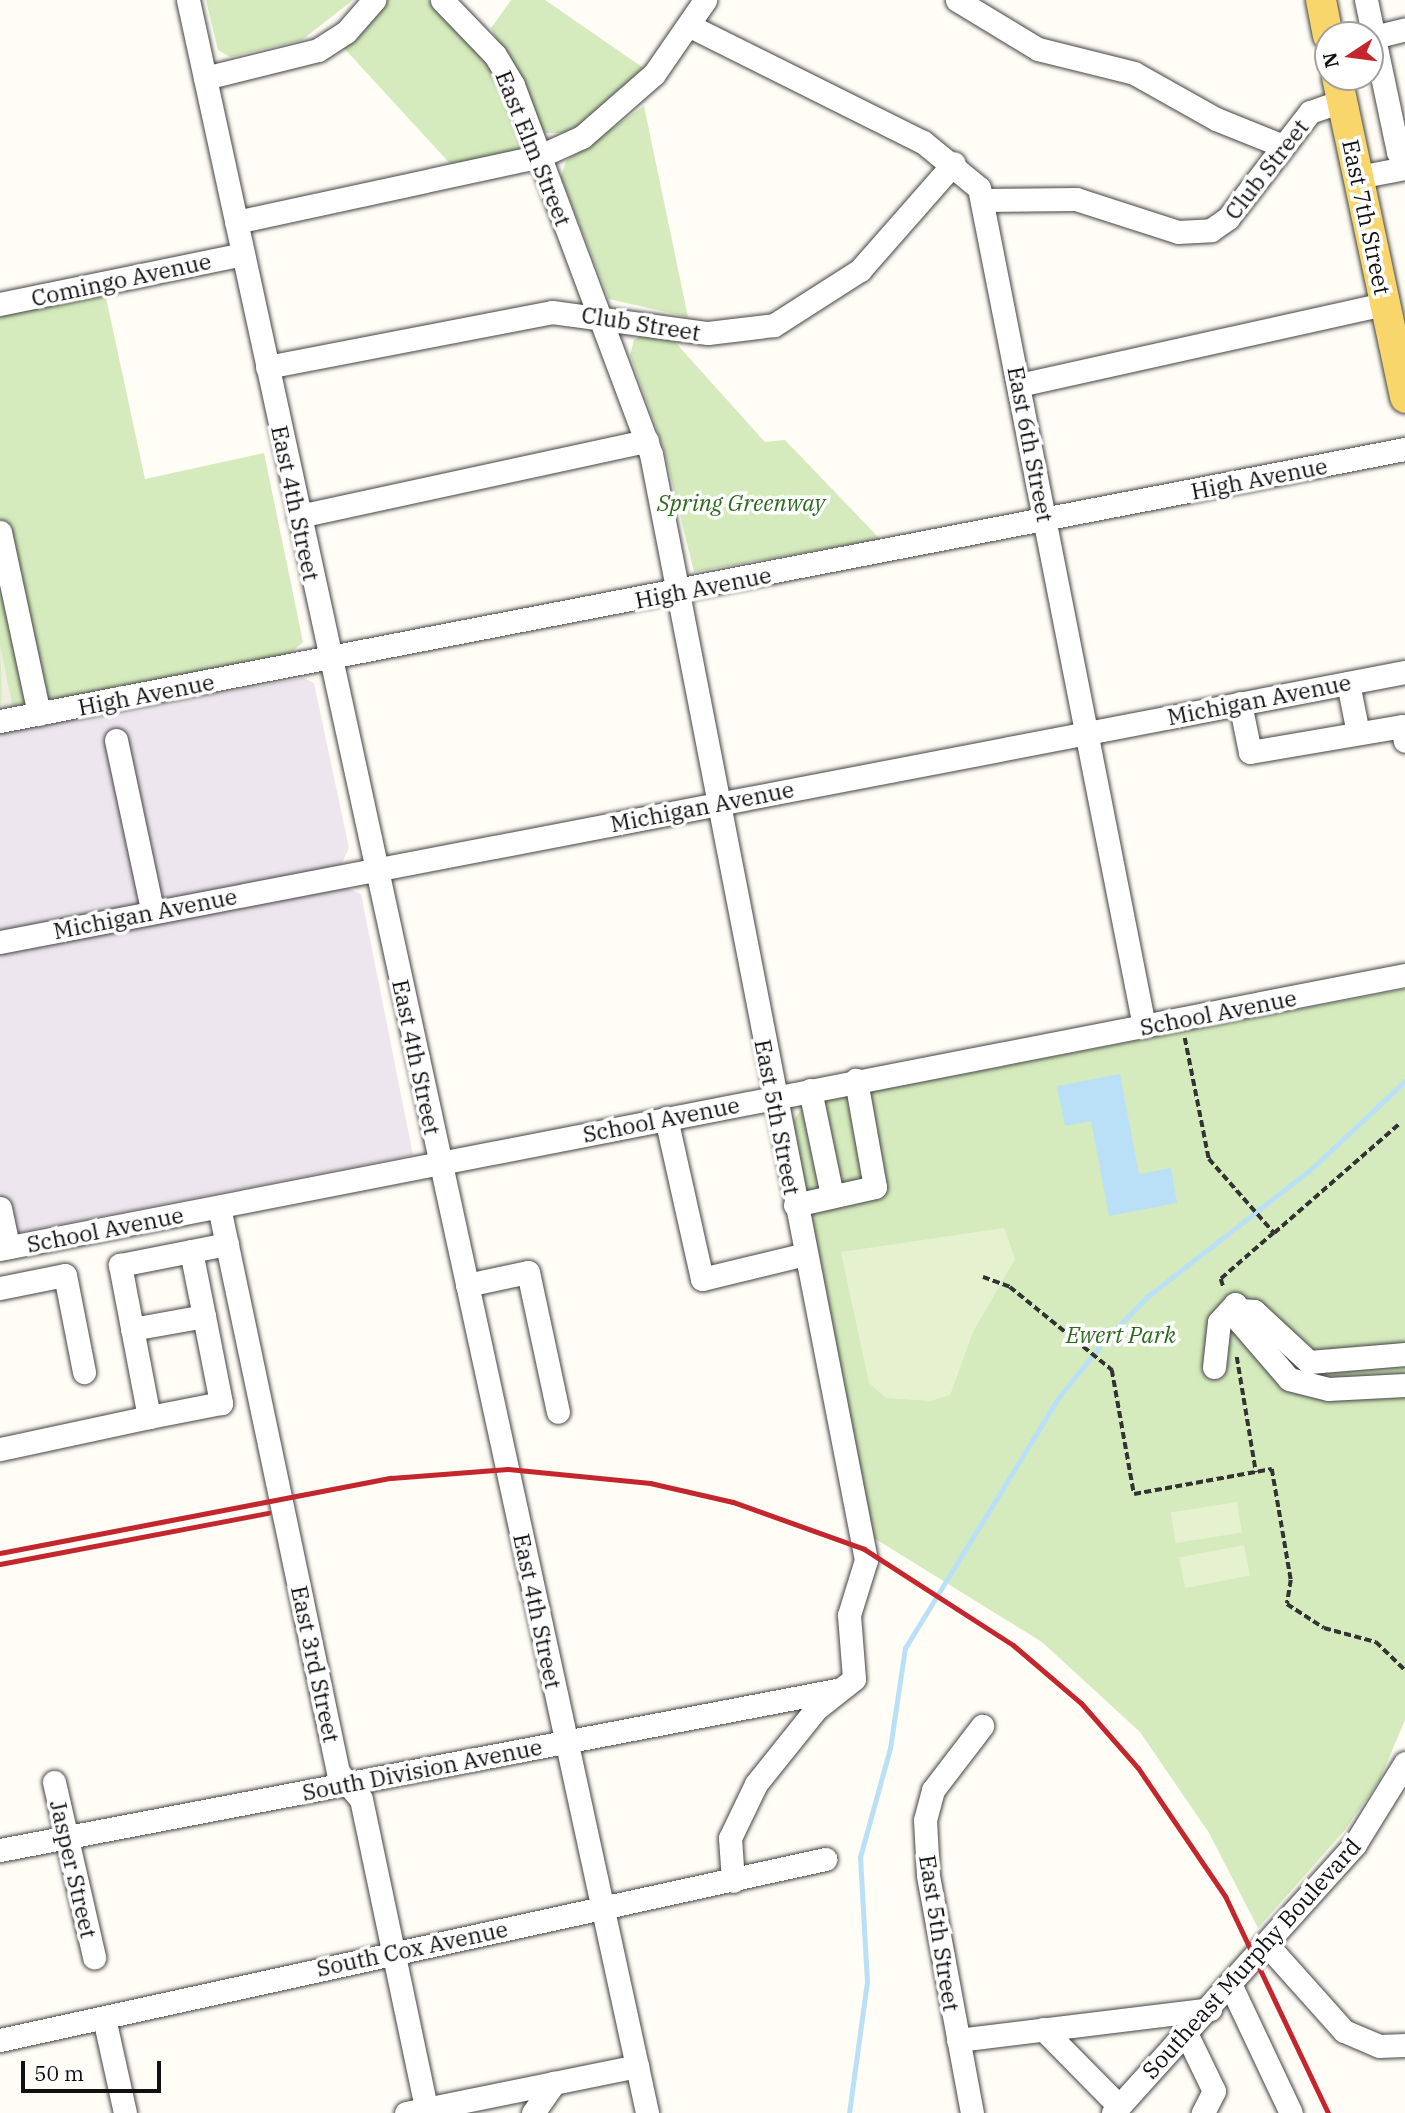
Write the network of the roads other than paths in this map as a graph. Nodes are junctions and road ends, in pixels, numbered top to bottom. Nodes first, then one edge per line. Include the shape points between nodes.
1 (188, 0) edge
2 (374, 0) edge
3 (442, 0) edge
4 (705, 0) edge
5 (957, 0) edge
6 (1321, 0) edge
7 (1366, 0) edge
8 (1325, 21) edge
9 (1369, 21) edge
10 (692, 27) junction
11 (1405, 29) edge
12 (1384, 35) edge
13 (205, 78) junction
14 (1337, 91) edge
15 (1340, 91) edge
16 (1384, 91) edge
17 (1283, 146) junction
18 (1405, 150) edge
19 (540, 156) junction
20 (954, 163) junction
21 (1405, 168) edge
22 (1358, 177) junction
23 (984, 200) junction
24 (236, 222) junction
25 (243, 254) junction
26 (0, 304) edge
27 (1385, 304) junction
28 (599, 314) junction
29 (267, 367) junction
30 (1019, 385) junction
31 (1405, 398) edge
32 (647, 441) junction
33 (1405, 449) edge
34 (299, 516) junction
35 (1045, 520) junction
36 (0, 532) edge
37 (678, 592) junction
38 (330, 659) junction
39 (1405, 671) edge
40 (1348, 683) junction
41 (1240, 703) junction
42 (39, 714) junction
43 (0, 721) edge
44 (1085, 732) junction
45 (1358, 733) junction
46 (116, 740) dead end
47 (1405, 741) edge
48 (718, 803) junction
49 (376, 869) junction
50 (152, 910) junction
51 (0, 942) edge
52 (1405, 975) edge
53 (1144, 1026) junction
54 (856, 1080) junction
55 (810, 1090) junction
56 (773, 1097) junction
57 (666, 1118) junction
58 (824, 1156) junction
59 (440, 1162) junction
60 (787, 1166) junction
61 (832, 1195) junction
62 (795, 1205) junction
63 (219, 1207) junction
64 (0, 1208) edge
65 (227, 1244) junction
66 (4, 1248) edge
67 (191, 1251) junction
68 (805, 1254) junction
69 (467, 1285) junction
70 (0, 1288) edge
71 (204, 1316) junction
72 (132, 1329) junction
73 (1273, 1347) junction
74 (1405, 1354) edge
75 (1214, 1367) dead end
76 (83, 1372) dead end
77 (1405, 1385) edge
78 (558, 1412) dead end
79 (149, 1417) junction
80 (0, 1449) edge
81 (845, 1689) junction
82 (982, 1727) dead end
83 (566, 1742) junction
84 (1405, 1763) edge
85 (54, 1782) dead end
86 (348, 1784) junction
87 (67, 1838) junction
88 (0, 1850) edge
89 (825, 1860) dead end
90 (733, 1881) junction
91 (603, 1909) junction
92 (1268, 1946) junction
93 (395, 1950) junction
94 (94, 1957) dead end
95 (1231, 1986) junction
96 (1210, 2009) junction
97 (104, 2018) junction
98 (1043, 2029) junction
99 (1186, 2034) junction
100 (0, 2040) edge
101 (958, 2040) junction
102 (1405, 2045) edge
103 (637, 2066) junction
104 (554, 2083) junction
105 (1116, 2110) edge
106 (421, 2111) edge
107 (125, 2113) edge
108 (533, 2113) edge
109 (647, 2113) edge
110 (972, 2113) edge
111 (1203, 2113) edge
112 (1290, 2113) edge

1 - 13 street, East 4th Street
2 - 13 street via 346,32 318,50
3 - 19 street, East Elm Street via 495,55
4 - 10 street
5 - 17 street via 1038,49 1134,73 1216,119
6 - 8 main road
7 - 9 street
10 - 19 street via 606,121
10 - 20 street, East 6th Street
11 - 12 street
13 - 24 street, East 4th Street
14 - 17 street, Club Street via 1310,112
15 - 22 main road, East 7th Street
16 - 18 street via 1398,152
17 - 23 street, Club Street via 1228,218 1198,233 1076,199
19 - 24 street
19 - 28 street, East Elm Street
20 - 23 street, East 6th Street via 975,182
20 - 28 street, Club Street via 868,263 790,318 708,333
21 - 22 street
22 - 27 main road, East 7th Street
23 - 30 street, East 6th Street
24 - 25 street, East 4th Street
25 - 26 street, Comingo Avenue
25 - 29 street, East 4th Street
27 - 30 street
27 - 31 main road, East 7th Street
28 - 29 street, Club Street via 535,314
28 - 32 street, East 5th Street
29 - 34 street, East 4th Street
30 - 35 street, East 6th Street
32 - 34 street
32 - 37 street, East 5th Street
33 - 35 street, High Avenue
34 - 38 street, East 4th Street
35 - 37 street, High Avenue
35 - 44 street, East 6th Street
36 - 42 street
37 - 38 street, High Avenue
37 - 48 street, East 5th Street
38 - 42 street, High Avenue
38 - 49 street, East 4th Street
39 - 40 street, Michigan Avenue
40 - 41 street, Michigan Avenue
40 - 45 street
41 - 44 street, Michigan Avenue
41 - 45 street via 1251,752
42 - 43 street, High Avenue
44 - 48 street, Michigan Avenue
44 - 53 street, East 6th Street
45 - 47 street via 1402,726
46 - 50 street
48 - 49 street, Michigan Avenue
48 - 56 street, East 5th Street
49 - 50 street, Michigan Avenue
49 - 59 street, East 4th Street
50 - 51 street, Michigan Avenue
52 - 53 street, School Avenue
53 - 54 street, School Avenue
54 - 55 street, School Avenue
54 - 61 street via 875,1187
55 - 56 street, School Avenue
55 - 58 street
56 - 57 street, School Avenue
56 - 60 street, East 5th Street
57 - 59 street, School Avenue
57 - 68 street via 702,1279
58 - 60 street
58 - 61 street
59 - 63 street, School Avenue
59 - 69 street, East 4th Street
60 - 62 street, East 5th Street
61 - 62 street
62 - 68 street, East 5th Street
63 - 65 street, East 3rd Street
63 - 66 street, School Avenue
64 - 66 street
65 - 67 street
65 - 86 street, East 3rd Street via 338,1772
67 - 71 street
67 - 72 street via 120,1265
68 - 81 street, East 5th Street via 867,1569 850,1611 855,1674
69 - 78 street via 528,1272
69 - 83 street, East 4th Street
70 - 76 street via 65,1275
71 - 72 street
71 - 79 street via 221,1403
72 - 79 street
73 - 74 street via 1309,1362
73 - 75 street via 1254,1311 1233,1304 1219,1322
73 - 77 street via 1289,1379 1307,1387
79 - 80 street
81 - 83 street, South Division Avenue
81 - 90 street via 816,1709 756,1784 730,1838
82 - 101 street, East 5th Street via 933,1790 925,1820 928,1875
83 - 86 street, South Division Avenue
83 - 91 street, East 4th Street
84 - 92 street, Southeast Murphy Boulevard via 1355,1844
85 - 87 street, Jasper Street
86 - 87 street, South Division Avenue
86 - 93 street, East 3rd Street via 361,1799
87 - 88 street, South Division Avenue
87 - 94 street, Jasper Street
89 - 90 street, South Cox Avenue
90 - 91 street, South Cox Avenue
91 - 93 street, South Cox Avenue
91 - 103 street, East 4th Street
92 - 95 street, Southeast Murphy Boulevard
92 - 102 street via 1343,2031 1379,2046
93 - 97 street, South Cox Avenue
93 - 106 street, East 3rd Street
95 - 96 street, Southeast Murphy Boulevard
95 - 112 street
96 - 98 street
96 - 99 street, Southeast Murphy Boulevard
97 - 100 street, South Cox Avenue
97 - 107 street
98 - 101 street
98 - 105 street
99 - 105 street, Southeast Murphy Boulevard
99 - 111 street via 1214,2091
101 - 110 street, East 5th Street
103 - 104 street
103 - 109 street, East 4th Street
104 - 106 street
104 - 108 street

